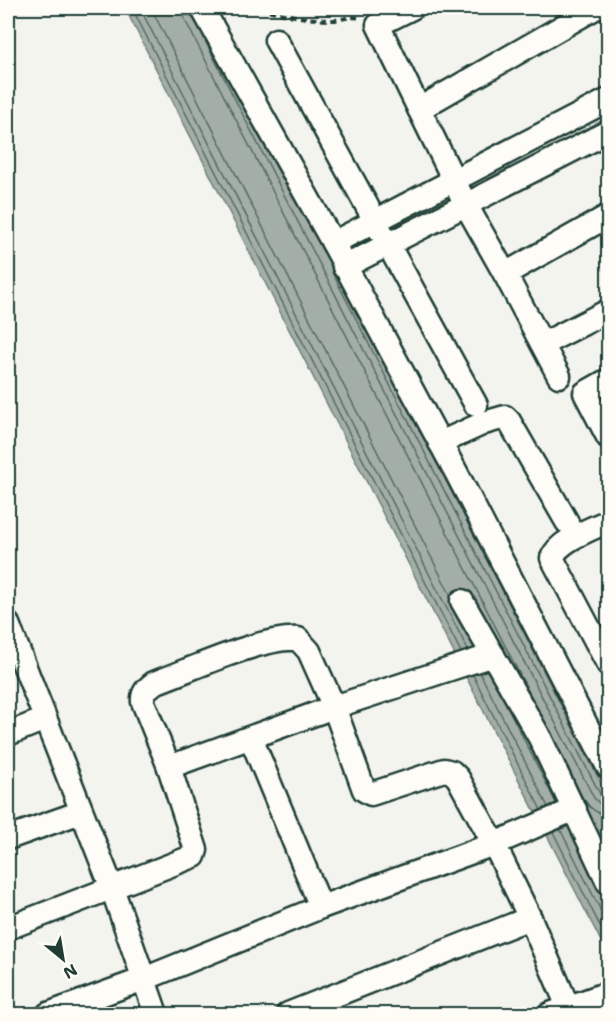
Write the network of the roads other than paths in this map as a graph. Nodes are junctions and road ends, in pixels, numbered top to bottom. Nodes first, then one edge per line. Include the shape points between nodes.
1 (202, 8) edge
2 (412, 8) edge
3 (595, 8) edge
4 (276, 40) dead end
5 (609, 99) edge
6 (419, 109) junction
7 (609, 132) edge
8 (454, 180) junction
9 (466, 205) junction
10 (609, 216) edge
11 (375, 221) junction
12 (333, 243) junction
13 (388, 244) junction
14 (344, 267) junction
15 (506, 274) junction
16 (609, 311) edge
17 (543, 344) junction
18 (559, 376) dead end
19 (609, 380) edge
20 (476, 405) dead end
21 (609, 436) edge
22 (440, 443) junction
23 (609, 521) edge
24 (567, 522) dead end
25 (462, 601) dead end
26 (8, 624) edge
27 (493, 655) junction
28 (609, 664) edge
29 (334, 707) junction
30 (45, 719) junction
31 (8, 734) edge
32 (251, 738) junction
33 (169, 767) junction
34 (609, 767) edge
35 (575, 810) junction
36 (81, 812) junction
37 (8, 838) edge
38 (494, 844) junction
39 (609, 882) edge
40 (112, 888) junction
41 (321, 907) junction
42 (530, 918) junction
43 (8, 928) edge
44 (144, 979) junction
45 (609, 993) edge
46 (563, 1012) edge
47 (48, 1014) edge
48 (156, 1014) edge
49 (288, 1014) edge

1 - 12 street
2 - 6 street via 378,26
3 - 6 street
4 - 11 street
5 - 8 street
6 - 8 street
7 - 9 street
8 - 9 street
8 - 11 street
9 - 13 street
9 - 15 street
10 - 15 street
11 - 12 street
11 - 13 street
12 - 14 street
13 - 14 street
13 - 20 street
14 - 22 street
15 - 17 street
16 - 17 street
17 - 18 street
19 - 21 street via 585,393
22 - 24 street via 505,417
22 - 34 street
23 - 28 street via 575,537 552,558
25 - 27 street
26 - 30 street
27 - 29 street
27 - 35 street
29 - 32 street
29 - 33 street via 309,651 298,639 286,638 240,652 154,683 145,691 143,702
29 - 38 street via 364,790 371,794 444,770 452,772
30 - 31 street
30 - 36 street
32 - 33 street
32 - 41 street
33 - 40 street via 196,850 194,856
35 - 38 street
35 - 39 street
36 - 37 street
36 - 40 street
38 - 41 street
38 - 42 street
40 - 43 street
40 - 44 street
41 - 44 street
42 - 46 street
42 - 49 street
44 - 47 street
44 - 48 street
45 - 46 street

